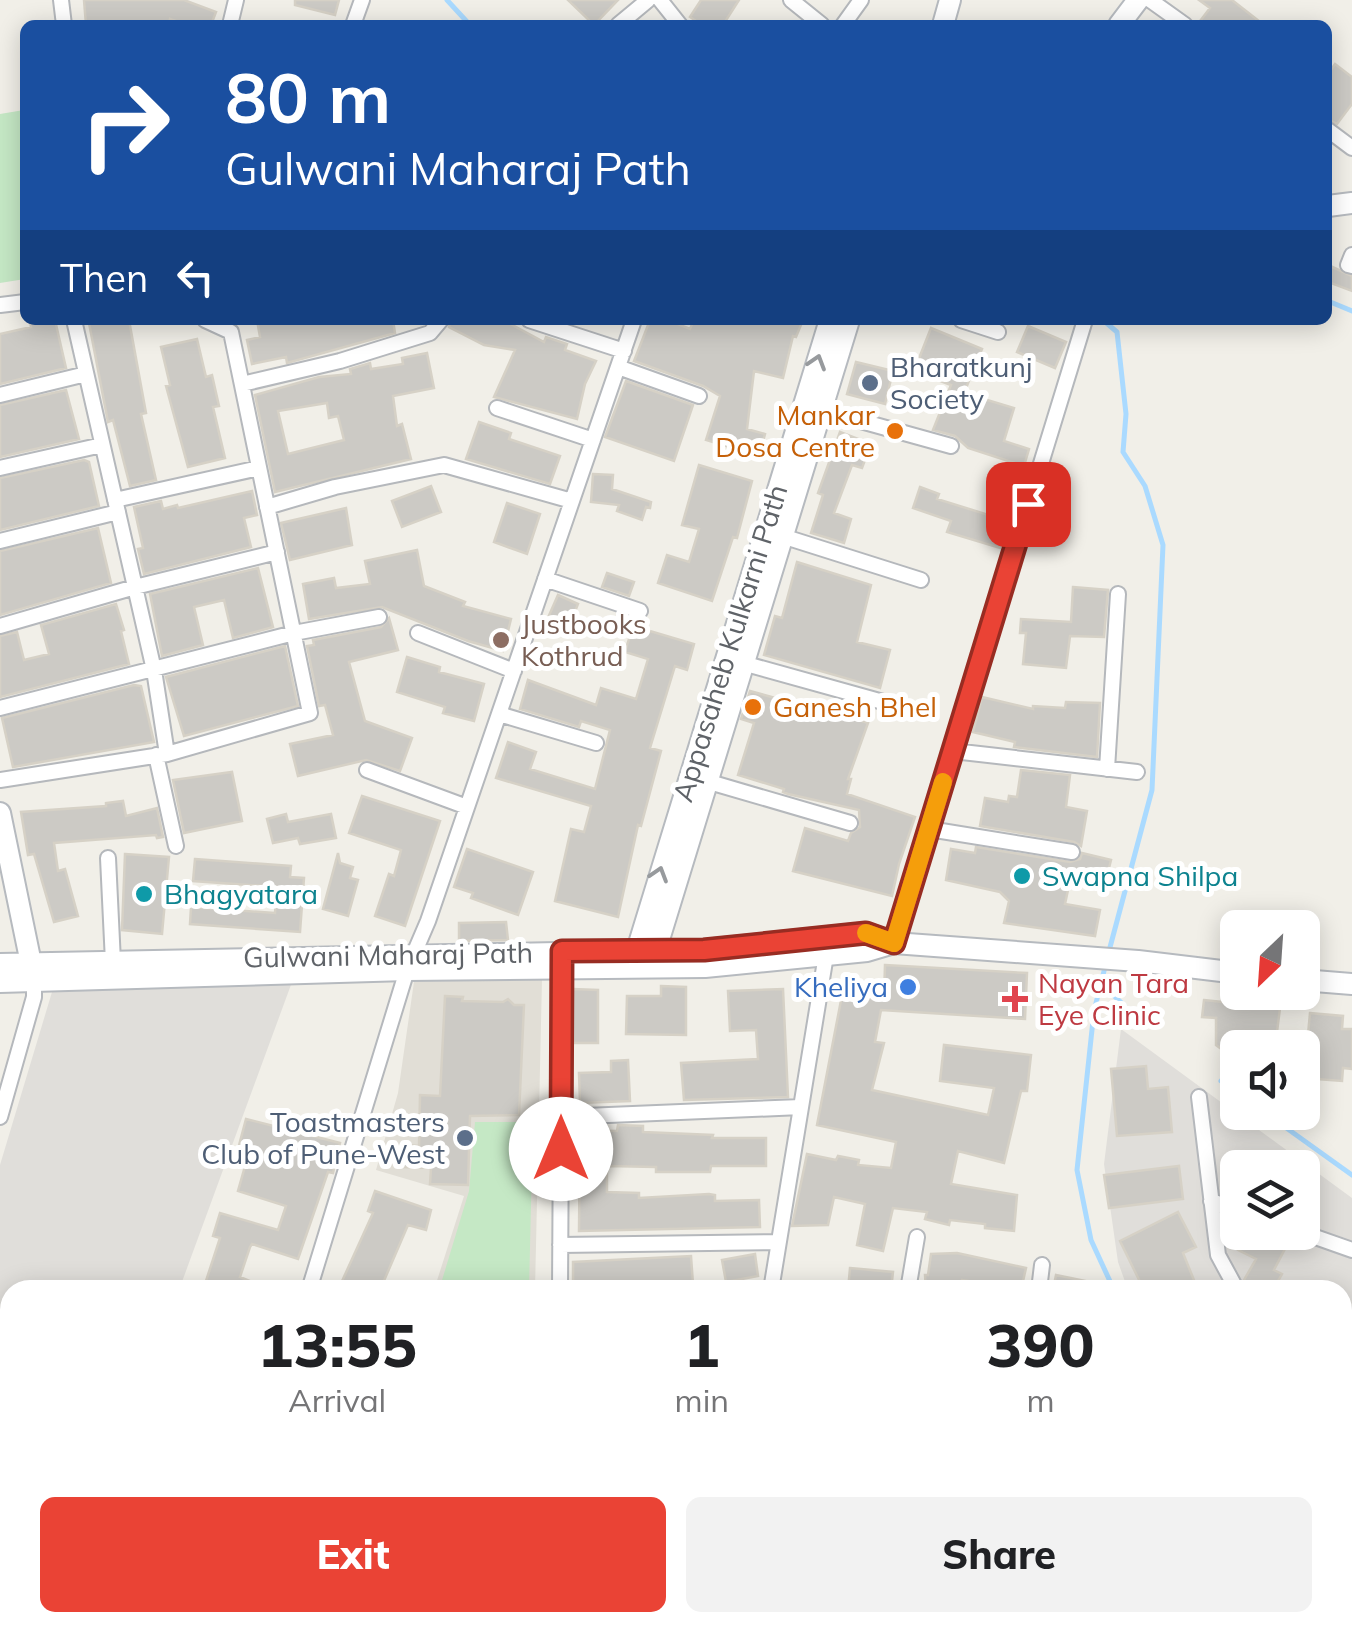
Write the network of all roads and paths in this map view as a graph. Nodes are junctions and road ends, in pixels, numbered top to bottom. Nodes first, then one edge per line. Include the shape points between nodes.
1 (648, 0) edge
2 (792, 0) edge
3 (1138, 0) edge
4 (1150, 0) edge
5 (624, 20) edge
6 (816, 20) edge
7 (1123, 20) edge
8 (1177, 20) edge
9 (1352, 255) edge
10 (1352, 266) edge
11 (75, 325) edge
12 (437, 325) edge
13 (545, 325) edge
14 (632, 325) edge
15 (829, 325) edge
16 (847, 325) edge
17 (976, 325) edge
18 (1084, 325) edge
19 (234, 326) edge
20 (998, 332) dead end
21 (624, 350) junction
22 (618, 367) junction
23 (86, 374) junction
24 (242, 384) junction
25 (0, 394) edge
26 (699, 396) dead end
27 (497, 408) dead end
28 (821, 410) junction
29 (594, 440) junction
30 (102, 444) junction
31 (952, 446) dead end
32 (0, 468) edge
33 (259, 468) junction
34 (572, 502) junction
35 (116, 506) junction
36 (267, 507) junction
37 (782, 536) junction
38 (0, 541) edge
39 (277, 552) junction
40 (545, 580) junction
41 (921, 580) dead end
42 (135, 586) junction
43 (1118, 594) dead end
44 (640, 612) dead end
45 (379, 617) dead end
46 (0, 626) edge
47 (418, 633) dead end
48 (294, 634) junction
49 (734, 660) junction
50 (154, 670) junction
51 (514, 671) junction
52 (883, 702) dead end
53 (0, 708) edge
54 (499, 714) junction
55 (596, 743) dead end
56 (953, 751) junction
57 (162, 754) junction
58 (1108, 769) junction
59 (367, 770) dead end
60 (1137, 772) dead end
61 (0, 780) edge
62 (706, 782) junction
63 (467, 807) junction
64 (0, 814) edge
65 (850, 823) dead end
66 (929, 828) junction
67 (176, 846) dead end
68 (1072, 852) dead end
69 (4, 853) edge
70 (108, 858) dead end
71 (894, 943) junction
72 (826, 955) junction
73 (644, 958) junction
74 (562, 960) junction
75 (113, 962) junction
76 (410, 962) junction
77 (0, 964) edge
78 (1220, 971) edge
79 (33, 972) junction
80 (1320, 981) edge
81 (0, 982) edge
82 (1352, 984) edge
83 (1199, 1097) dead end
84 (801, 1107) junction
85 (0, 1117) edge
86 (561, 1117) junction
87 (1211, 1200) junction
88 (1220, 1203) edge
89 (918, 1238) dead end
90 (1320, 1238) edge
91 (779, 1242) junction
92 (560, 1244) junction
93 (1352, 1250) edge
94 (1042, 1265) dead end
95 (313, 1280) edge
96 (560, 1280) edge
97 (773, 1280) edge
98 (910, 1280) edge
99 (1041, 1280) edge
100 (1231, 1280) edge

1 - 5 street
2 - 6 street
3 - 7 street
4 - 8 street
9 - 10 street
11 - 23 street
12 - 24 street via 430,333 340,361
13 - 21 street
14 - 21 street
49 -> 15 street, Appasaheb Kulkarni Path
16 - 28 street, Appasaheb Kulkarni Path
17 - 20 street
18 - 56 street
19 - 24 street
21 - 22 street
22 - 26 street
22 - 29 street
23 - 25 street
23 - 30 street
24 - 33 street
27 - 29 street
28 - 31 street
28 - 37 street, Appasaheb Kulkarni Path
29 - 34 street
30 - 32 street
30 - 35 street
33 - 35 street
33 - 36 street
34 - 36 street via 444,465
34 - 40 street
35 - 38 street
35 - 42 street
36 - 39 street
37 - 41 street
37 - 49 street, Appasaheb Kulkarni Path
39 - 42 street
39 - 48 street
40 - 44 street
40 - 51 street
42 - 46 street
42 - 50 street
43 - 58 street
45 - 48 street
47 - 51 street
48 - 50 street
48 - 57 street via 310,713
49 - 52 street
49 - 62 street, Appasaheb Kulkarni Path
73 -> 49 street, Appasaheb Kulkarni Path
50 - 53 street
50 - 57 street
51 - 54 street
54 - 55 street
54 - 63 street
56 - 58 street
56 - 66 street
57 - 61 street
57 - 67 street
58 - 60 street
59 - 63 street
62 - 65 street
62 - 73 street, Appasaheb Kulkarni Path
63 - 76 street
64 - 69 street
66 - 68 street
66 - 71 street
69 - 79 street
70 - 75 street
71 - 72 street, Gulwani Maharaj Path
71 - 73 street, Gulwani Maharaj Path via 866,933
71 - 78 street, Gulwani Maharaj Path
72 - 73 street, Gulwani Maharaj Path via 705,967
72 - 84 street
73 - 74 street, Gulwani Maharaj Path
74 - 76 street, Gulwani Maharaj Path
74 - 86 street
75 - 76 street, Gulwani Maharaj Path
75 - 79 street, Gulwani Maharaj Path
76 - 79 street, Gulwani Maharaj Path
76 - 95 street
77 - 79 street, Gulwani Maharaj Path
79 - 81 street, Gulwani Maharaj Path
79 - 85 street via 34,997
80 - 82 street
83 - 87 street
84 - 86 street
84 - 91 street
86 - 92 street
87 - 88 street
87 - 100 street via 1218,1255
89 - 98 street
90 - 93 street
91 - 92 street
91 - 97 street
92 - 96 street
94 - 99 street

